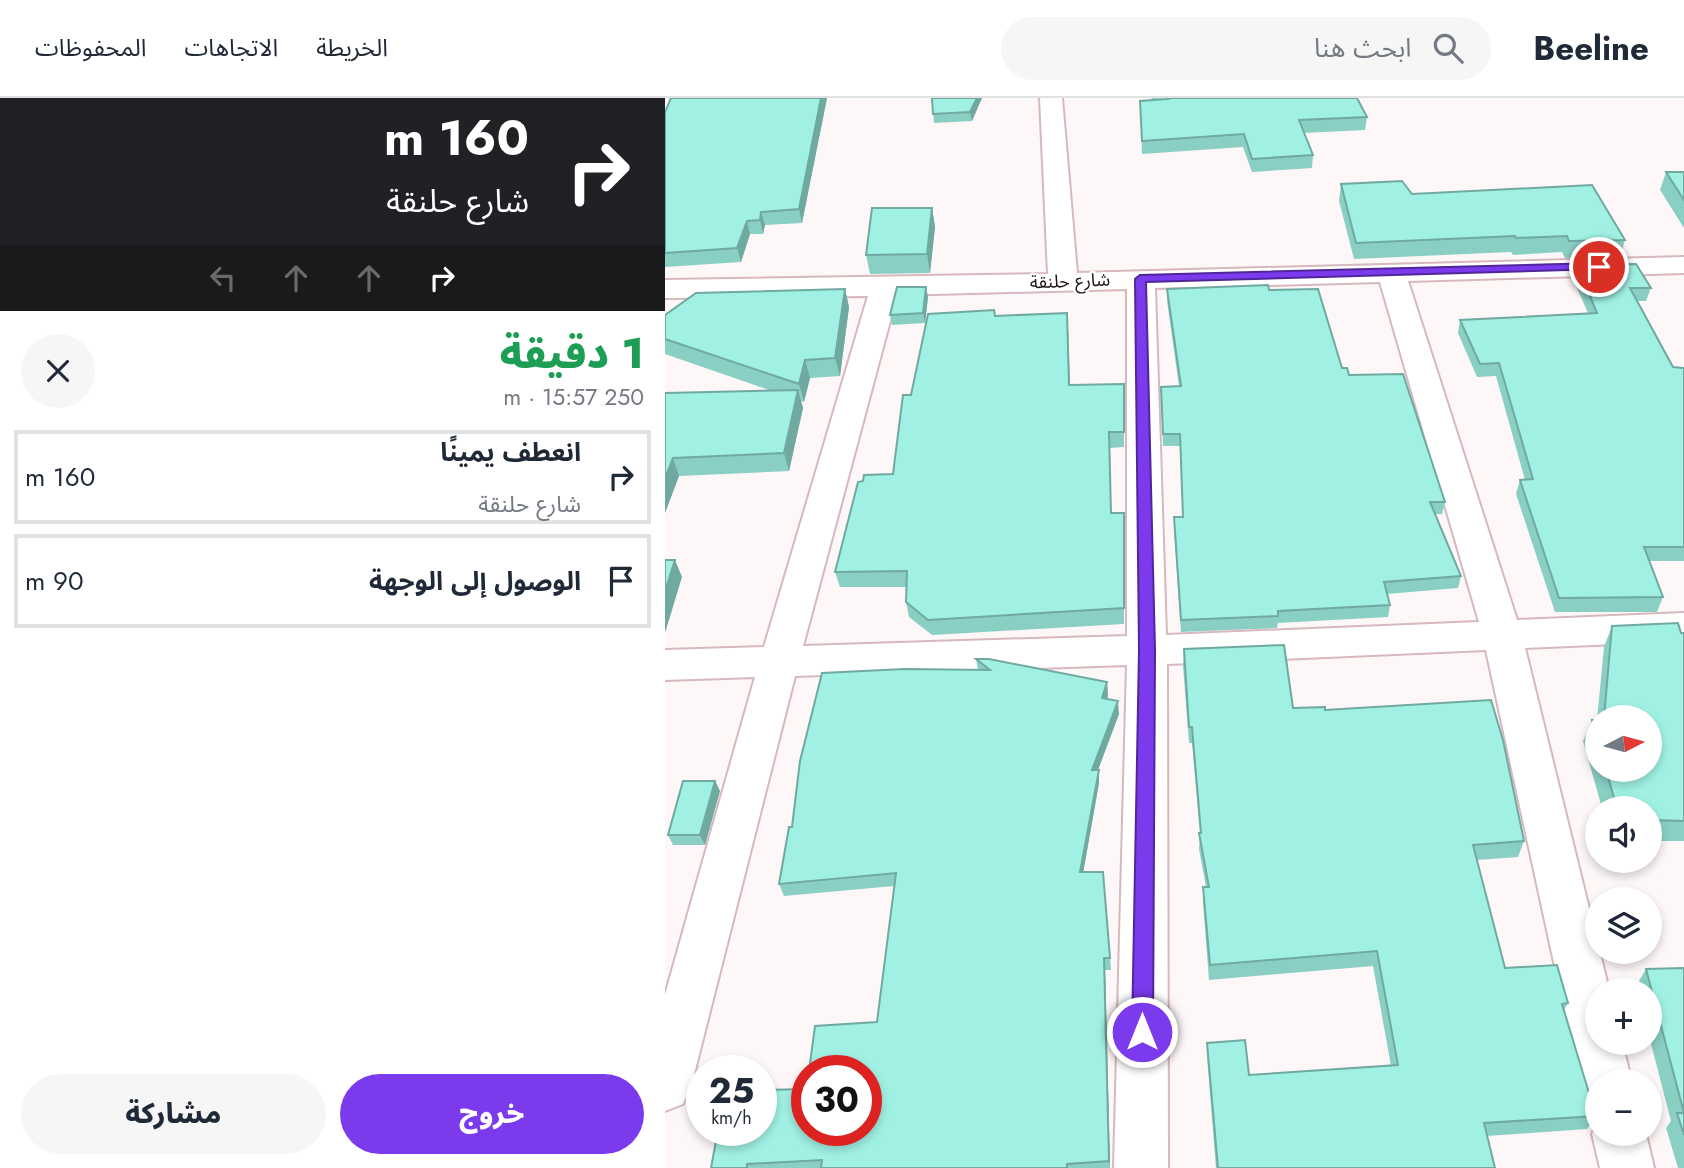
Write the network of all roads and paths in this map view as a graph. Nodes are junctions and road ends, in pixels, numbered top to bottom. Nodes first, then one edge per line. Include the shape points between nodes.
1 (1051, 98) edge
2 (1677, 265) edge
3 (1391, 272) junction
4 (1140, 279) junction
5 (1063, 281) junction
6 (885, 287) junction
7 (665, 289) edge
8 (1684, 294) edge
9 (1684, 627) edge
10 (1502, 634) junction
11 (1147, 650) junction
12 (780, 659) junction
13 (665, 665) edge
14 (1604, 1069) edge
15 (665, 1086) edge
16 (1622, 1146) edge
17 (1141, 1168) edge
18 (1627, 1168) edge

1 - 5 street
2 - 3 street, شارع حلنقة
2 - 8 street
3 - 4 street, شارع حلنقة
3 - 10 street
4 - 5 street, شارع حلنقة
4 - 11 street
5 - 6 street, شارع حلنقة
6 - 7 street, شارع حلنقة
6 - 12 street
9 - 10 street
10 - 11 street
10 - 14 street
11 - 12 street
11 - 17 street
12 - 13 street
12 - 15 street
16 - 18 street

